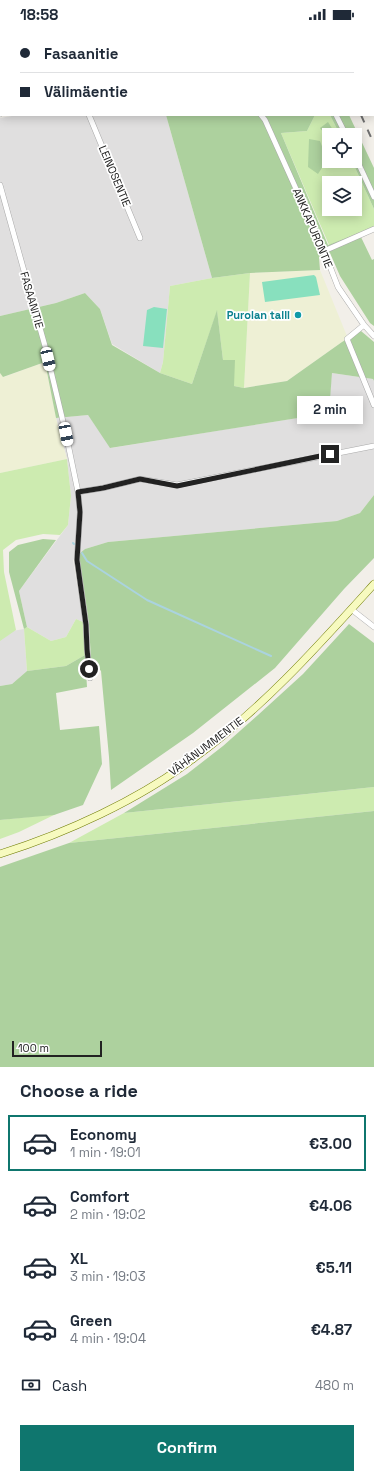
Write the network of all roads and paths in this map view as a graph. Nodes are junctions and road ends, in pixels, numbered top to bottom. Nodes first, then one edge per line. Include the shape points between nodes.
1 (89, 116) edge
2 (262, 116) edge
3 (336, 116) edge
4 (342, 128) edge
5 (361, 168) edge
6 (0, 185) edge
7 (374, 197) edge
8 (374, 229) edge
9 (140, 238) dead end
10 (324, 251) junction
11 (364, 325) junction
12 (374, 336) edge
13 (374, 404) edge
14 (374, 446) edge
15 (78, 492) junction
16 (374, 584) edge
17 (351, 609) junction
18 (374, 627) edge
19 (90, 678) dead end
20 (0, 854) edge

1 - 9 street, LEINOSENTIE
2 - 10 street, ANKKAPURONTIE
3 - 4 street
5 - 7 street
6 - 15 street, FASAANITIE via 45,346
8 - 10 street
10 - 11 street, ANKKAPURONTIE via 338,287
11 - 12 street, ANKKAPURONTIE
11 - 13 street via 347,339
14 - 15 street via 177,486 140,479
15 - 19 street, FASAANITIE via 80,512 77,560
16 - 17 main road, VÄHÄNUMMENTIE
17 - 18 street
17 - 20 main road, VÄHÄNUMMENTIE via 284,681 238,724 194,759 144,791 75,826

